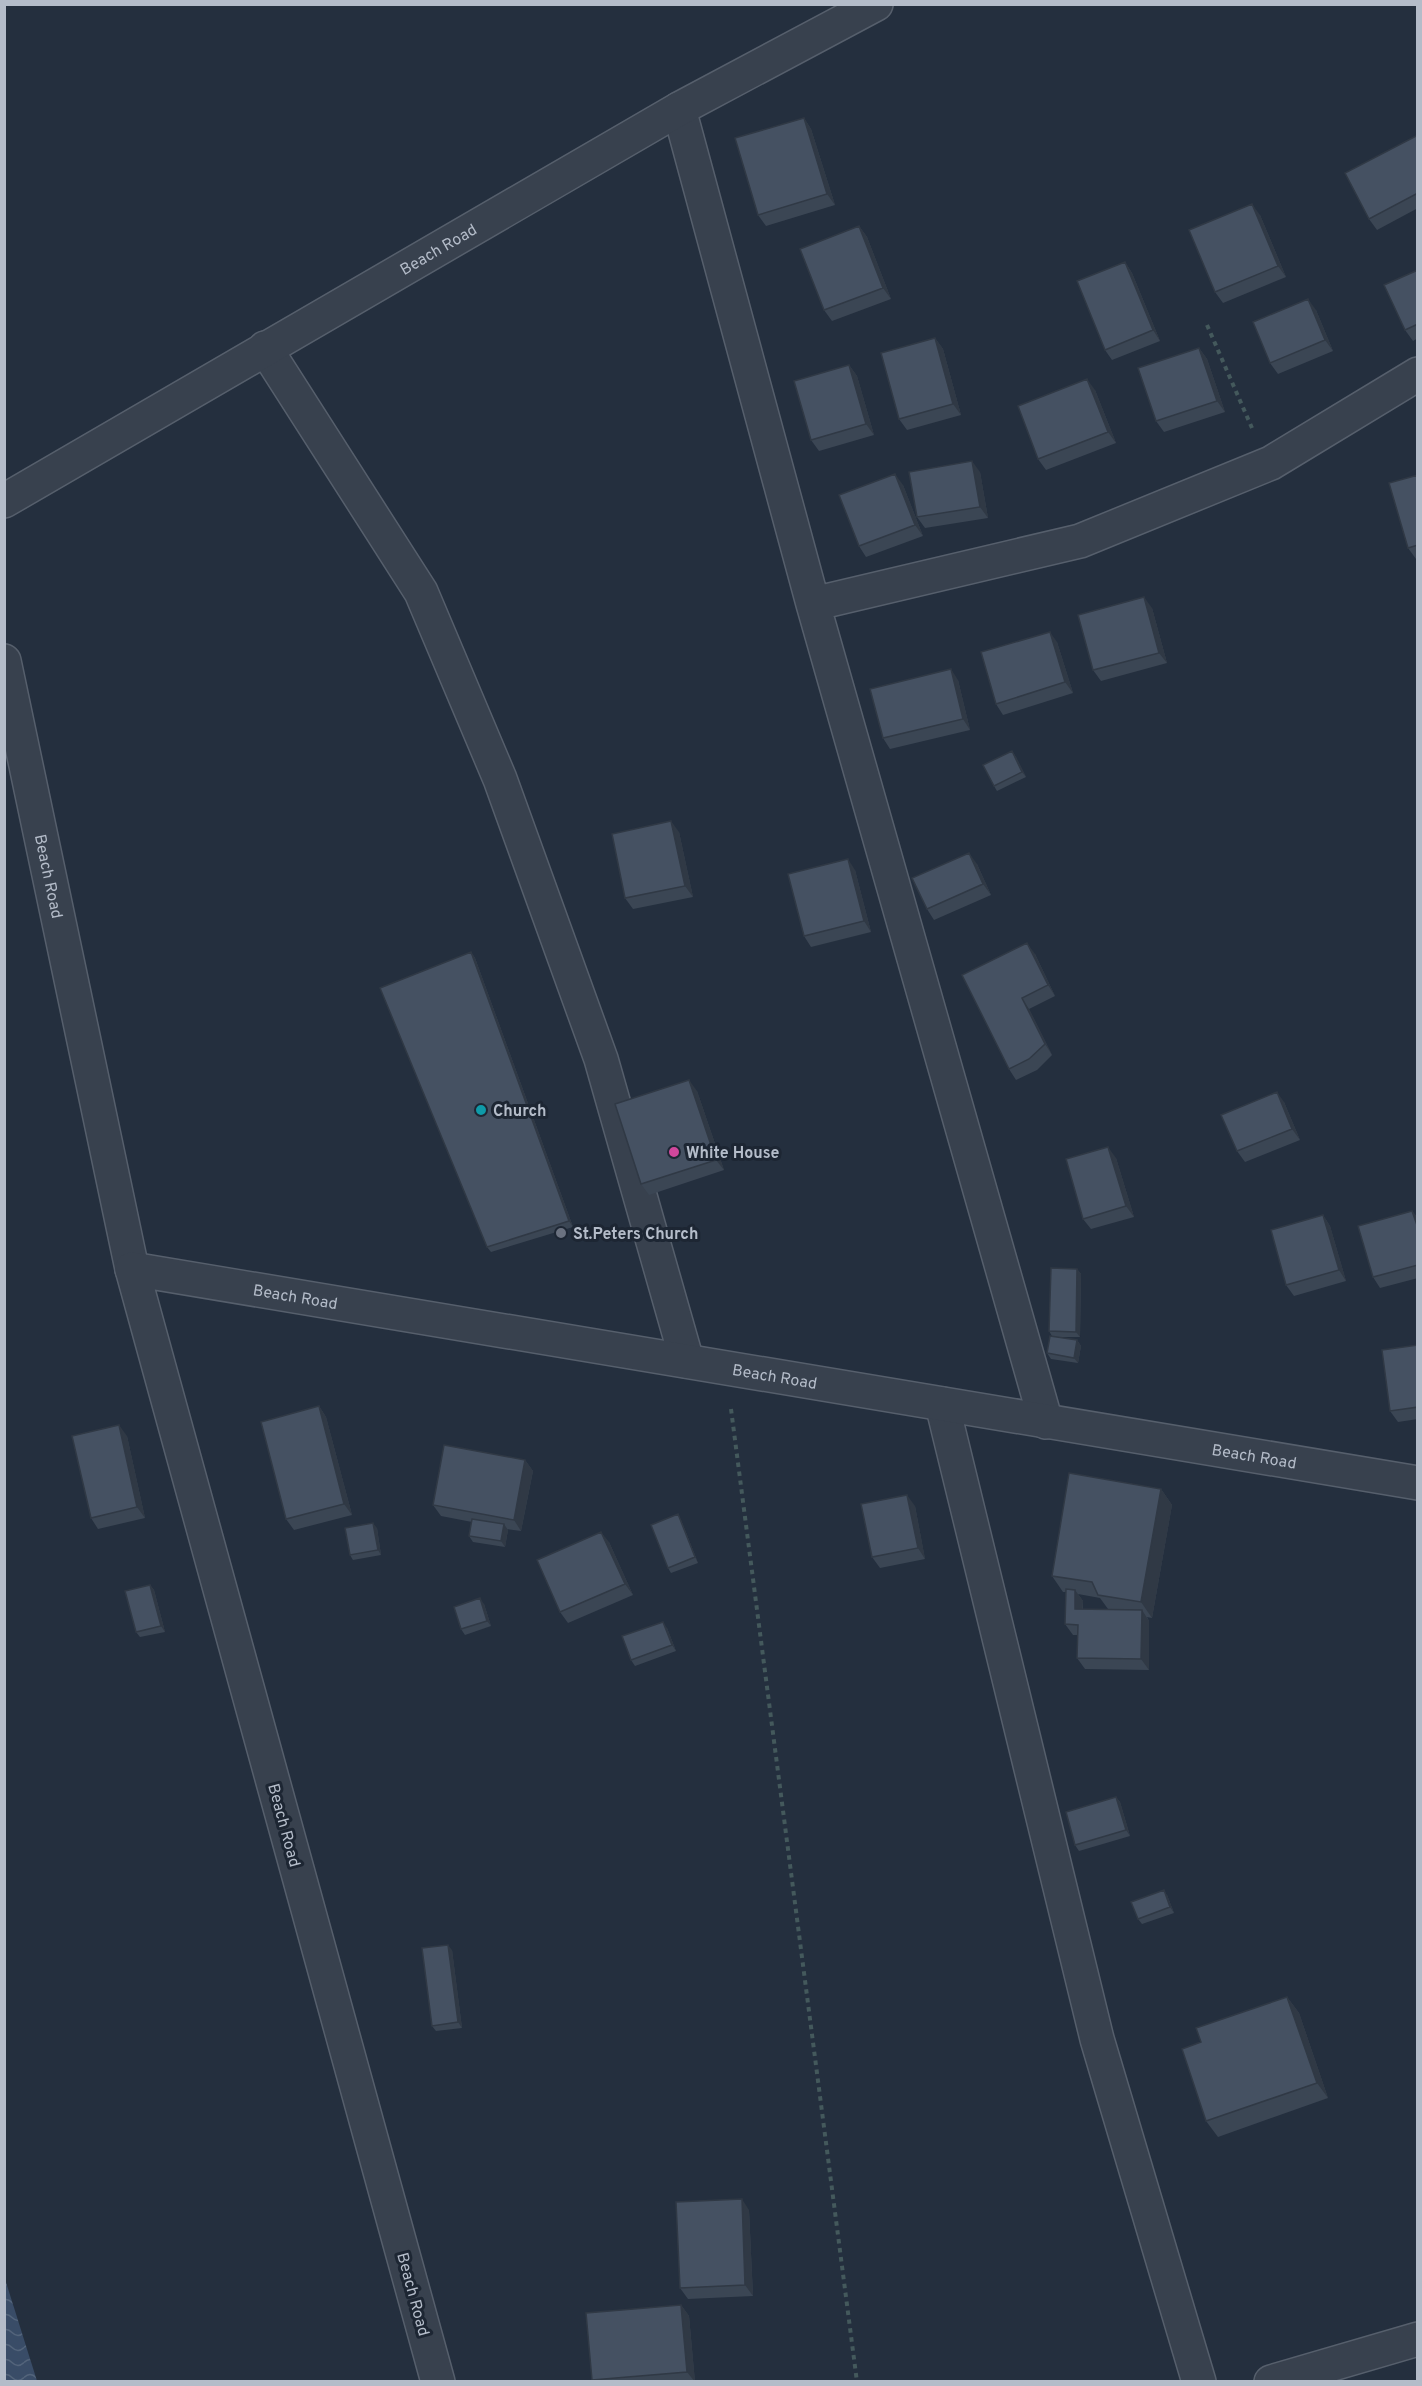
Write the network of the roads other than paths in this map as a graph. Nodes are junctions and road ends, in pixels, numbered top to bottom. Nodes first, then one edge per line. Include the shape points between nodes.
1 (876, 4) edge
2 (679, 109) junction
3 (265, 348) junction
4 (1418, 374) edge
5 (5, 499) edge
6 (813, 604) junction
7 (4, 661) edge
8 (132, 1269) junction
9 (687, 1361) junction
10 (942, 1404) junction
11 (1046, 1422) junction
12 (1418, 1484) edge
13 (1418, 2339) edge
14 (438, 2382) edge
15 (1199, 2382) edge
16 (1271, 2382) edge

1 - 2 street, Beach Road
2 - 3 street, Beach Road
2 - 6 street
3 - 5 street, Beach Road
3 - 9 street via 422,592 491,757 601,1059
4 - 6 street via 1271,463 1080,541
6 - 11 street
7 - 8 street, Beach Road
8 - 9 street, Beach Road
8 - 14 street, Beach Road
9 - 10 street, Beach Road
10 - 11 street, Beach Road
10 - 15 street via 1097,2039
11 - 12 street, Beach Road
13 - 16 street

